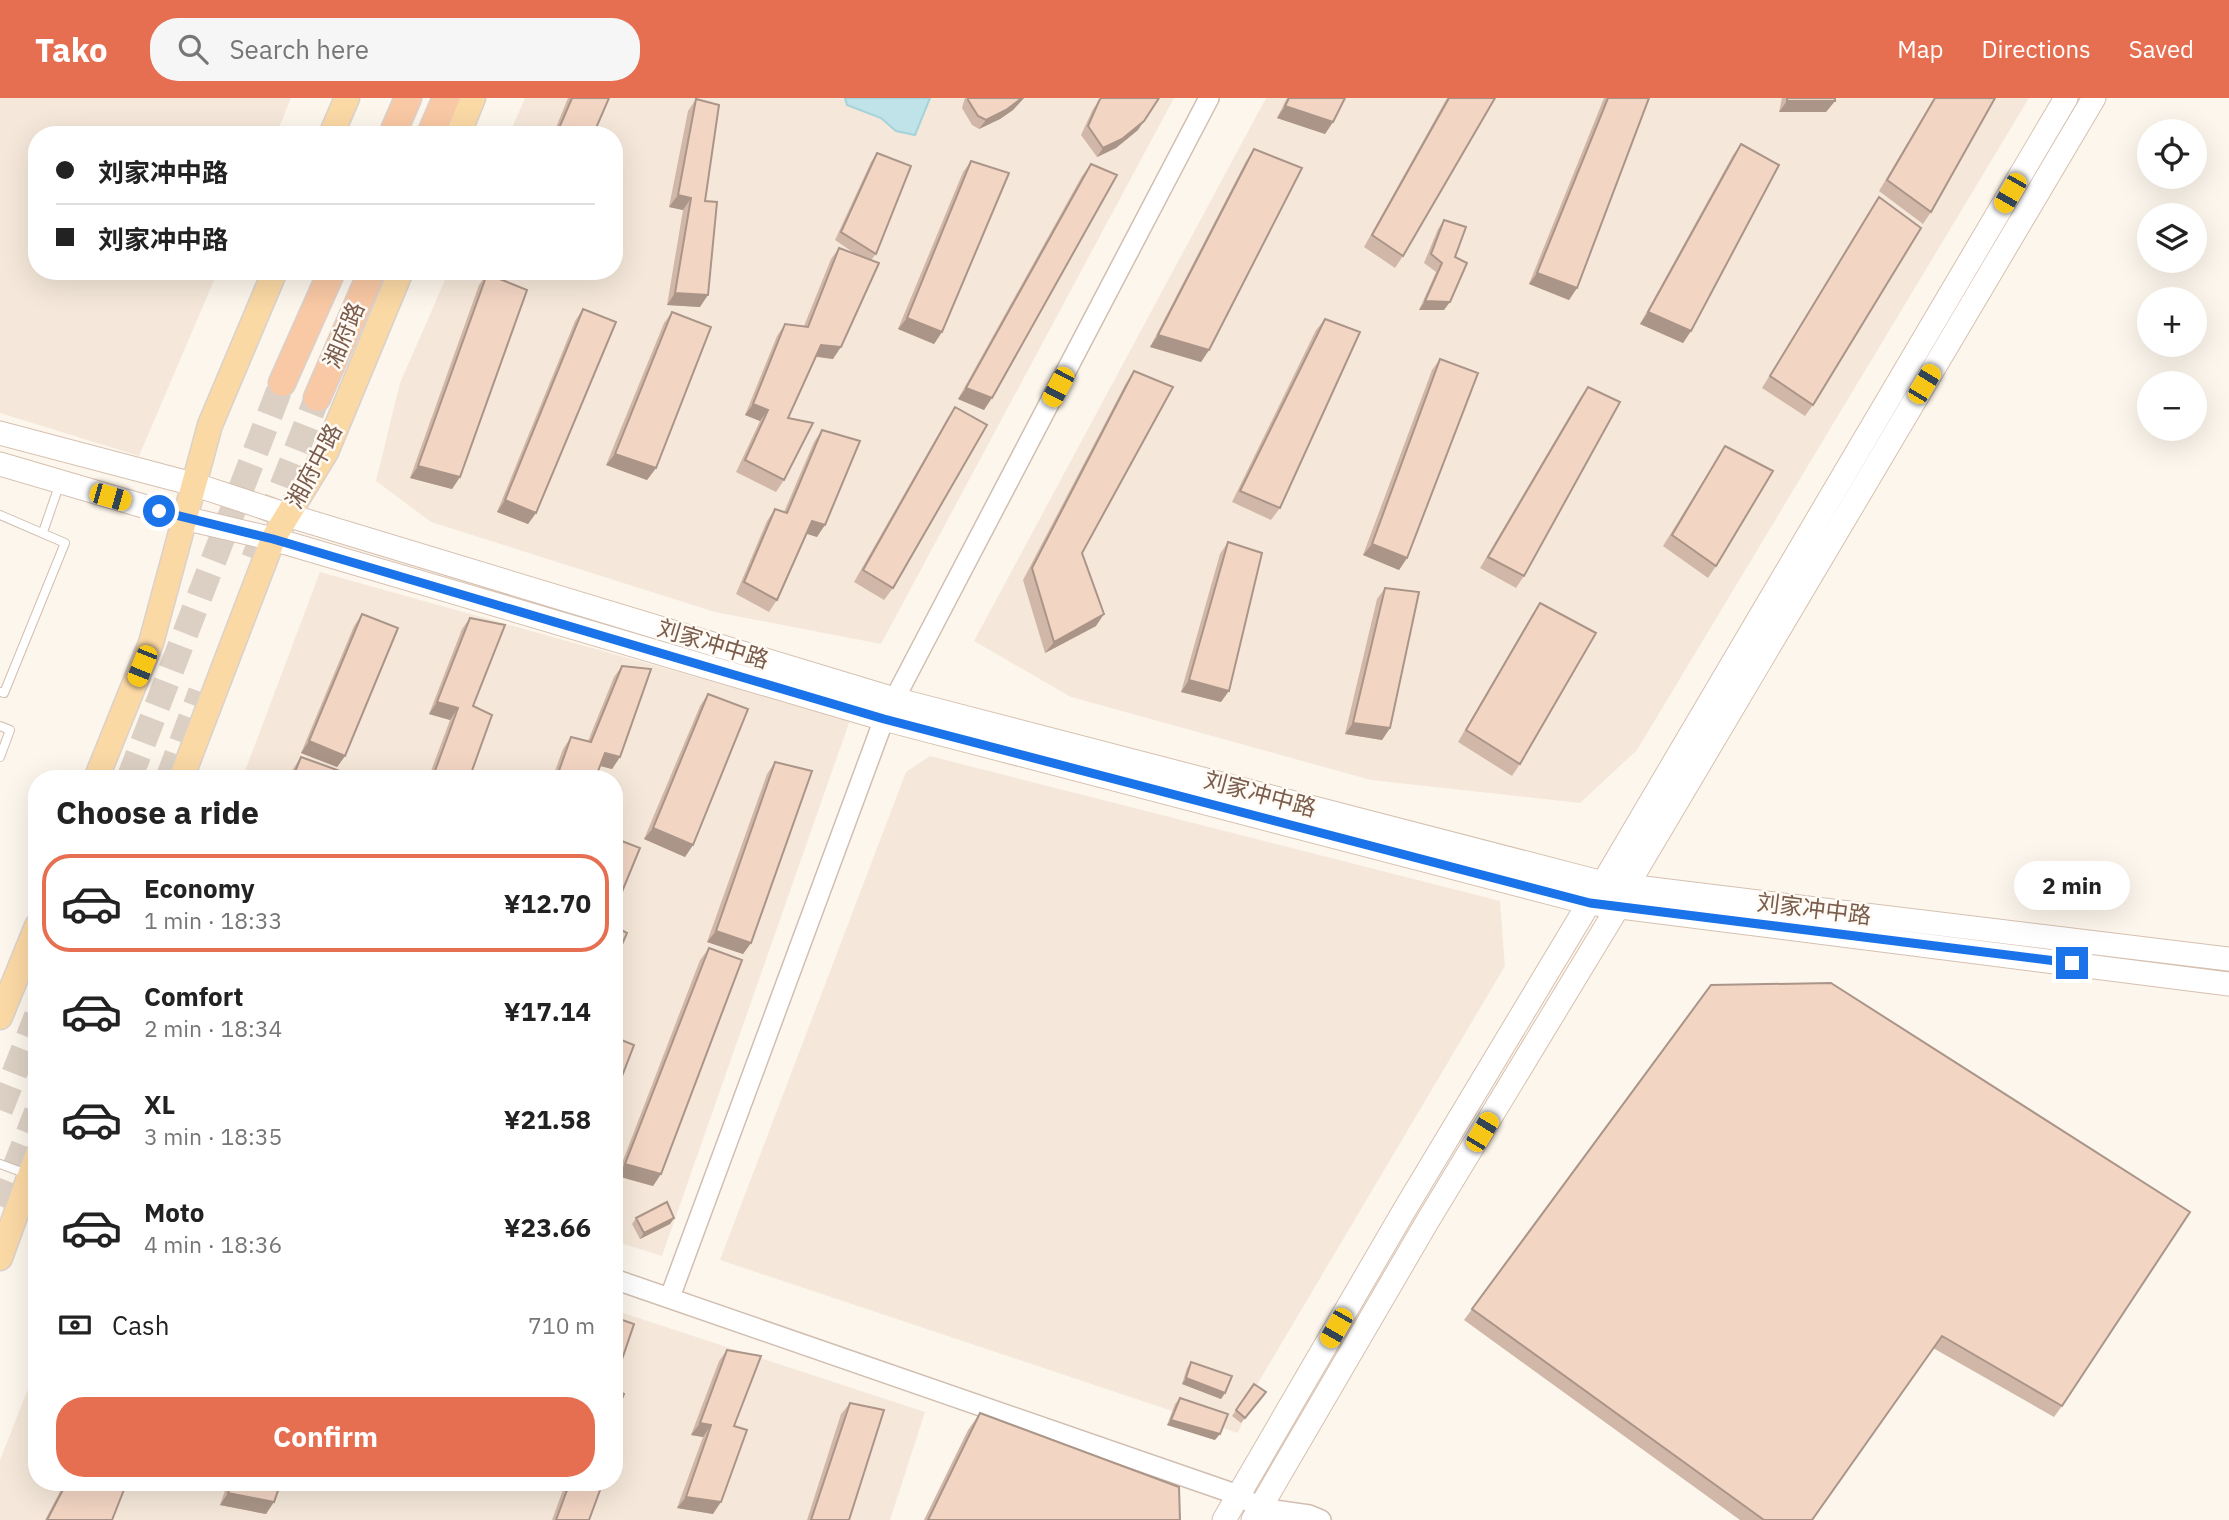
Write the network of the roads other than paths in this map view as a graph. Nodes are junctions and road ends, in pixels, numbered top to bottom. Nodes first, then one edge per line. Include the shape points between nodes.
1 (347, 98) edge
2 (408, 98) edge
3 (446, 98) edge
4 (473, 98) edge
5 (1209, 98) edge
6 (2066, 98) edge
7 (2094, 98) edge
8 (335, 126) edge
9 (396, 126) edge
10 (434, 126) edge
11 (462, 126) edge
12 (271, 280) edge
13 (328, 280) edge
14 (368, 280) edge
15 (397, 280) edge
16 (282, 383) tunnel mouth
17 (317, 398) tunnel mouth
18 (0, 433) edge
19 (0, 464) edge
20 (60, 483) junction
21 (193, 484) junction
22 (0, 515) edge
23 (287, 515) junction
24 (184, 518) junction
25 (43, 533) junction
26 (273, 539) junction
27 (0, 692) edge
28 (889, 709) junction
29 (0, 726) edge
30 (0, 757) edge
31 (100, 770) edge
32 (184, 770) edge
33 (1603, 883) junction
34 (1627, 886) junction
35 (1590, 903) junction
36 (1618, 907) junction
37 (28, 948) edge
38 (2229, 959) edge
39 (2229, 984) edge
40 (0, 1017) edge
41 (0, 1164) edge
42 (28, 1166) edge
43 (28, 1177) edge
44 (6, 1225) edge
45 (0, 1258) edge
46 (623, 1282) edge
47 (670, 1297) junction
48 (1238, 1495) junction
49 (1257, 1514) edge
50 (1224, 1520) edge
51 (1282, 1520) edge
52 (1321, 1520) edge

1 - 8 main road
2 - 9 highway
3 - 10 highway
4 - 11 main road
5 - 28 street
6 - 33 main road
7 - 34 main road
12 - 21 main road via 210,425
13 - 16 highway, 湘府路
14 - 17 highway, 湘府路
15 - 23 main road, 湘府中路 via 326,452
18 - 21 main road, 刘家冲中路
19 - 20 main road, 刘家冲中路
20 - 24 main road, 刘家冲中路
20 - 25 lane
21 - 23 main road, 刘家冲中路
21 - 24 main road
22 - 25 lane
23 - 26 main road, 湘府中路
23 - 28 main road, 刘家冲中路
24 - 26 main road, 刘家冲中路
24 - 31 main road via 151,643
25 - 27 lane via 65,543 4,693
26 - 28 main road, 刘家冲中路
26 - 32 main road, 湘府中路
28 - 33 main road, 刘家冲中路
28 - 35 main road, 刘家冲中路
28 - 47 street
29 - 30 lane via 10,730
33 - 34 main road, 刘家冲中路
33 - 35 main road
34 - 36 main road
34 - 38 main road, 刘家冲中路
35 - 36 main road, 刘家冲中路
35 - 48 main road
36 - 39 main road, 刘家冲中路
36 - 49 main road
37 - 40 main road
41 - 42 lane
43 - 44 main road
44 - 45 main road
46 - 47 street
47 - 48 street
48 - 49 street
48 - 50 main road
49 - 51 street
49 - 52 street via 1309,1515

